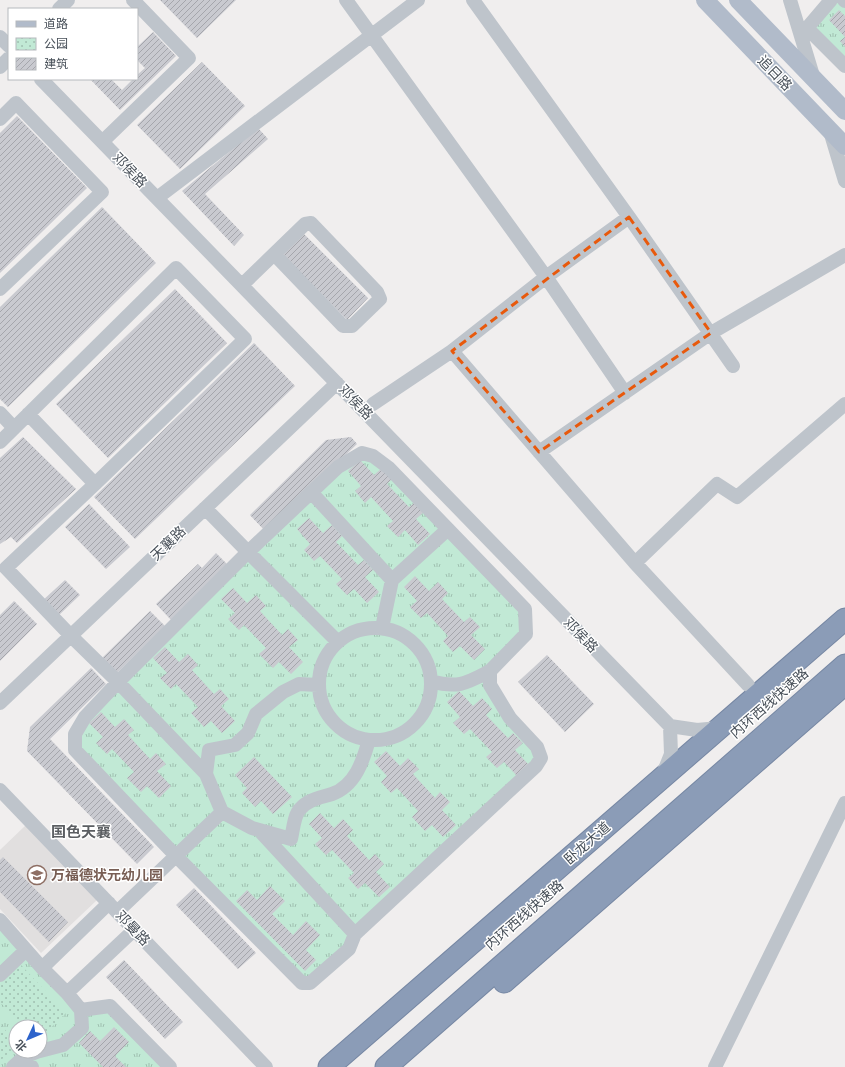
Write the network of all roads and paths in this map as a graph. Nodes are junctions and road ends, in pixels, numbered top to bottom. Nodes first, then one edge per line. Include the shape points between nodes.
1 (68, 0) edge
2 (133, 0) edge
3 (346, 0) edge
4 (418, 0) edge
5 (473, 0) edge
6 (705, 0) edge
7 (738, 0) edge
8 (790, 0) edge
9 (831, 0) edge
10 (60, 8) edge
11 (804, 31) junction
12 (373, 34) junction
13 (0, 37) edge
14 (8, 45) edge
15 (8, 59) edge
16 (845, 66) edge
17 (0, 67) edge
18 (814, 79) junction
19 (42, 80) edge
20 (845, 111) edge
21 (0, 119) edge
22 (829, 129) junction
23 (102, 142) junction
24 (845, 146) edge
25 (845, 181) edge
26 (157, 198) junction
27 (629, 217) junction
28 (274, 254) junction
29 (845, 254) edge
30 (546, 278) junction
31 (242, 285) junction
32 (0, 289) edge
33 (711, 333) junction
34 (452, 352) junction
35 (732, 366) dead end
36 (337, 383) junction
37 (625, 393) junction
38 (373, 404) dead end
39 (845, 404) edge
40 (0, 413) edge
41 (28, 414) junction
42 (14, 428) junction
43 (0, 442) edge
44 (539, 452) junction
45 (95, 484) junction
46 (311, 492) junction
47 (205, 508) junction
48 (448, 529) junction
49 (248, 552) junction
50 (635, 563) junction
51 (3, 567) edge
52 (392, 580) junction
53 (845, 619) edge
54 (382, 628) junction
55 (71, 636) junction
56 (845, 637) edge
57 (338, 642) junction
58 (845, 665) edge
59 (490, 671) junction
60 (431, 681) junction
61 (118, 682) junction
62 (845, 684) edge
63 (318, 685) junction
64 (748, 685) dead end
65 (0, 703) edge
66 (670, 726) junction
67 (719, 728) junction
68 (369, 740) junction
69 (206, 774) junction
70 (662, 779) junction
71 (0, 790) edge
72 (845, 803) edge
73 (222, 812) junction
74 (259, 830) junction
75 (176, 856) junction
76 (113, 908) junction
77 (0, 920) edge
78 (134, 930) junction
79 (355, 934) junction
80 (26, 950) junction
81 (42, 968) junction
82 (0, 975) edge
83 (67, 993) junction
84 (81, 1010) junction
85 (48, 1049) edge
86 (28, 1062) edge
87 (13, 1067) edge
88 (170, 1067) edge
89 (266, 1067) edge
90 (329, 1067) edge
91 (348, 1067) edge
92 (386, 1067) edge
93 (407, 1067) edge
94 (715, 1067) edge

1 - 10 street
2 - 23 street via 189,58
3 - 12 street
4 - 12 street
5 - 27 street
6 - 22 main road, 追日路
7 - 18 main road, 追日路
8 - 11 street
9 - 11 street
11 - 16 street
11 - 18 street
12 - 26 street
12 - 30 street
13 - 14 street
15 - 17 street
18 - 20 main road, 追日路
19 - 23 street, 邓侯路
21 - 32 street via 16,103 102,192
22 - 24 main road, 追日路
22 - 25 street
23 - 26 street, 邓侯路
26 - 31 street, 邓侯路
27 - 30 street
27 - 33 street
28 - 28 street via 305,224 311,223 377,292 380,299 352,326 343,326
28 - 31 street
29 - 33 street
30 - 34 street
30 - 37 street
31 - 36 street, 邓侯路
33 - 35 street
33 - 37 street
34 - 38 street
34 - 44 street
36 - 47 street, 天襄路
36 - 66 street, 邓侯路
37 - 44 street
39 - 50 street via 737,498 717,484
40 - 42 street
41 - 42 street
41 - 45 street
41 - 45 street via 176,268 245,339
42 - 43 street
44 - 50 street
45 - 51 street
46 - 48 street via 338,467 362,452 373,456 389,468
46 - 49 street
46 - 52 street
47 - 49 street
47 - 55 street, 天襄路
48 - 52 street
48 - 59 street via 525,609 526,634
49 - 57 street
49 - 61 street
50 - 64 street
51 - 55 street
52 - 54 street
53 - 67 highway, 卧龙大道
54 - 57 street via 363,629 345,636
54 - 60 street via 401,634 416,646 427,662
55 - 61 street
55 - 65 street, 天襄路
56 - 91 highway, 内环西线快速路
57 - 63 street via 330,649 321,666
58 - 92 highway, 内环西线快速路
59 - 60 street via 468,683 448,686
59 - 79 street via 490,685 510,718 537,748 541,758 536,766
60 - 68 street via 429,700 420,718 406,731 388,739
61 - 69 street
61 - 75 street via 85,717 75,734 75,750
62 - 93 highway
63 - 68 street via 321,701 328,716 353,736
63 - 69 street via 299,684 268,703 256,714 248,733 235,745 209,750
66 - 67 street via 697,730
66 - 70 street via 671,754
67 - 70 highway, 卧龙大道
68 - 74 street via 362,766 349,783 334,793 312,799 298,810 291,839
69 - 73 street
70 - 90 highway, 卧龙大道
71 - 76 street, 邓曼路
72 - 94 street
73 - 74 street
73 - 75 street
74 - 79 street
75 - 76 street
75 - 79 street via 302,983 310,983 349,949
76 - 78 street, 邓曼路
76 - 81 street
77 - 80 street
78 - 83 street
78 - 89 street, 邓曼路
80 - 81 street
80 - 82 street
81 - 83 street
83 - 84 street
84 - 85 street via 82,1028 63,1045
84 - 88 street via 110,1006
86 - 87 street

